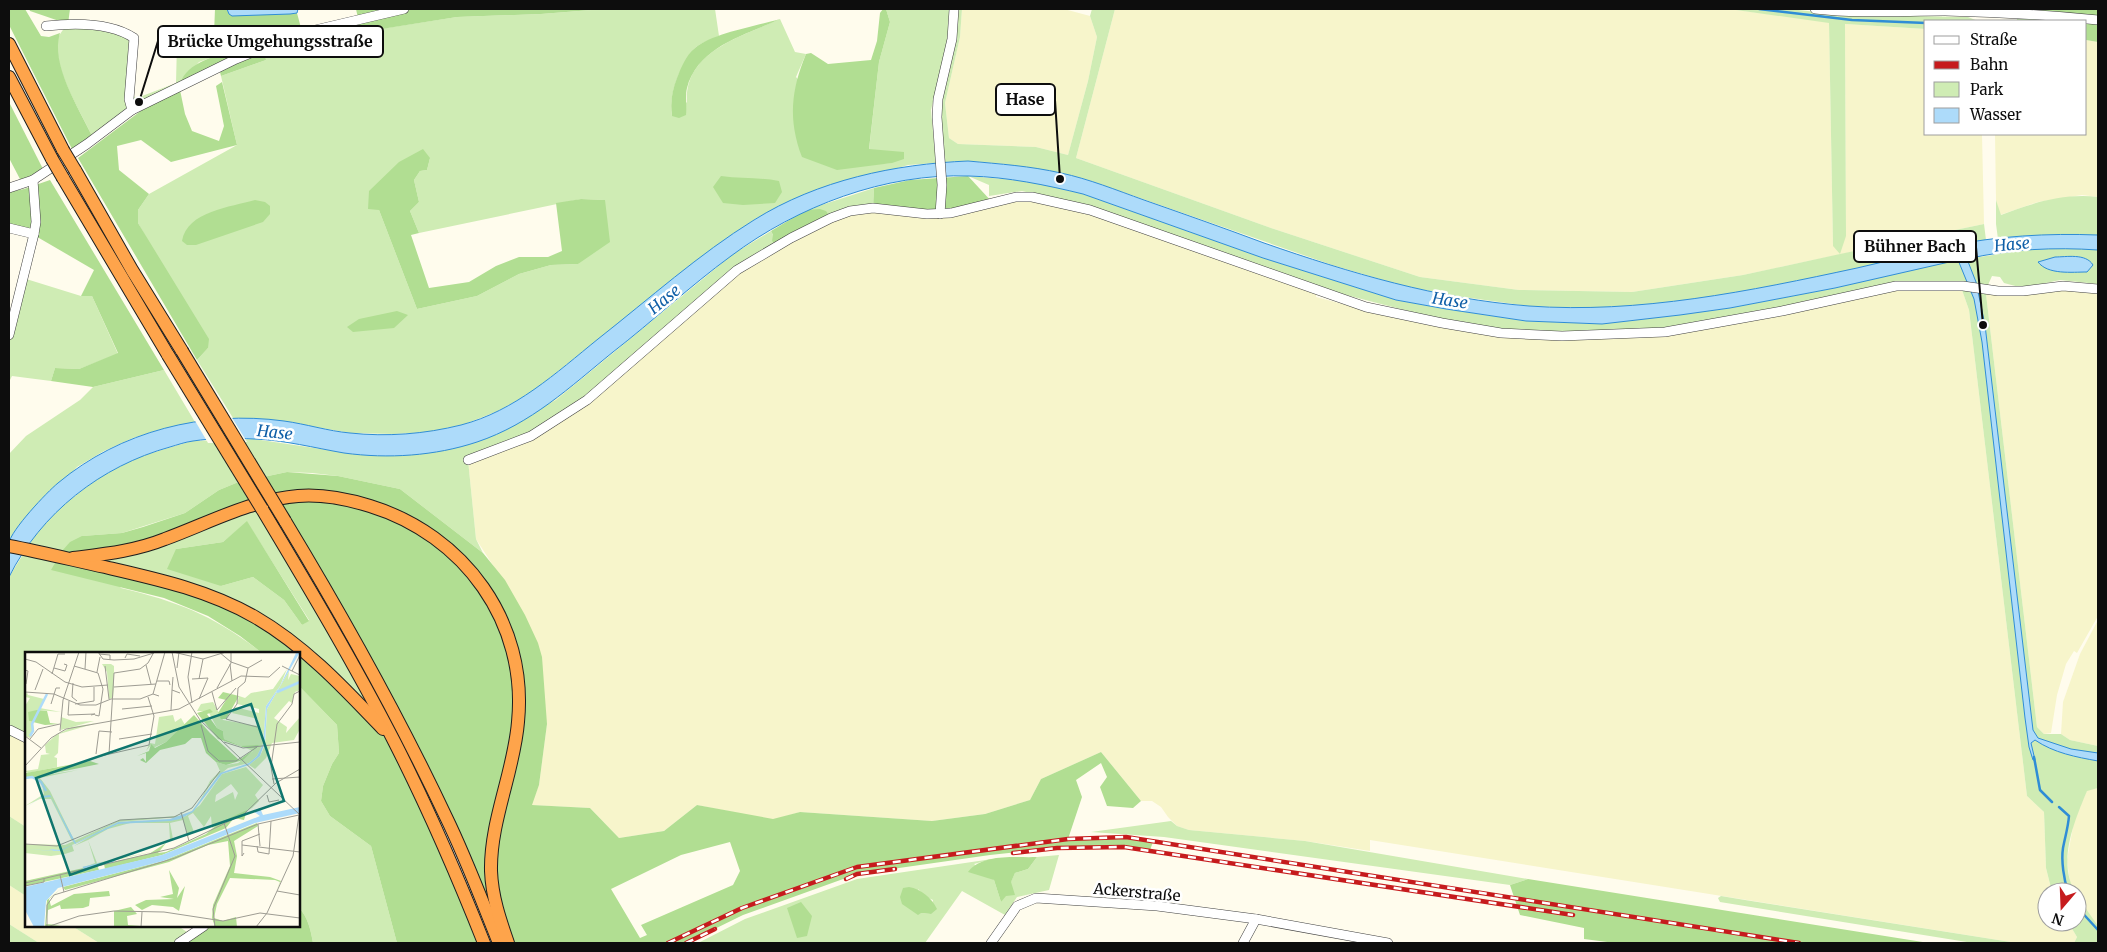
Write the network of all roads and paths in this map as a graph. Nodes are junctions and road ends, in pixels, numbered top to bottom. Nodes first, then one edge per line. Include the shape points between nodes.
1 (404, 9) edge
2 (954, 9) edge
3 (1815, 9) edge
4 (2098, 20) edge
5 (46, 26) dead end
6 (9, 44) edge
7 (9, 77) edge
8 (132, 110) junction
9 (33, 180) junction
10 (9, 188) edge
11 (940, 214) junction
12 (9, 228) edge
13 (34, 234) junction
14 (2098, 289) edge
15 (9, 334) edge
16 (468, 460) dead end
17 (9, 546) edge
18 (73, 558) junction
19 (10, 730) dead end
20 (25, 738) edge
21 (395, 742) junction
22 (1256, 919) junction
23 (203, 927) edge
24 (179, 943) edge
25 (484, 943) edge
26 (499, 943) edge
27 (508, 943) edge
28 (991, 943) edge
29 (1243, 943) edge
30 (1388, 943) edge

1 - 8 street via 290,37 236,58
2 - 11 street via 952,39 938,99 942,185
3 - 4 street
5 - 8 street via 68,24 114,29 134,38 129,99
6 - 26 highway, bridge via 63,150 132,270 351,633 447,819
7 - 21 highway, bridge via 63,178 271,525
8 - 9 street
9 - 10 street
9 - 13 street
11 - 14 street via 1016,197 1048,200 1090,210 1366,307 1501,333 1562,336 1666,332 1896,286 1998,291 2064,286
11 - 16 street via 874,208 850,210 790,238 737,270 587,400 531,436
12 - 13 street
13 - 15 street
17 - 18 highway
18 - 21 highway via 172,582 228,603 255,618 318,664
18 - 27 highway via 142,547 260,502 299,496 328,496 379,509 407,520 452,550 469,568 496,608 506,631 517,675 520,698 516,741 496,827 491,870 496,908
19 - 20 street
21 - 25 highway
22 - 28 street, Ackerstraße via 1157,906 1036,898 1017,906
22 - 29 street
22 - 30 street, Ackerstraße
23 - 24 street

